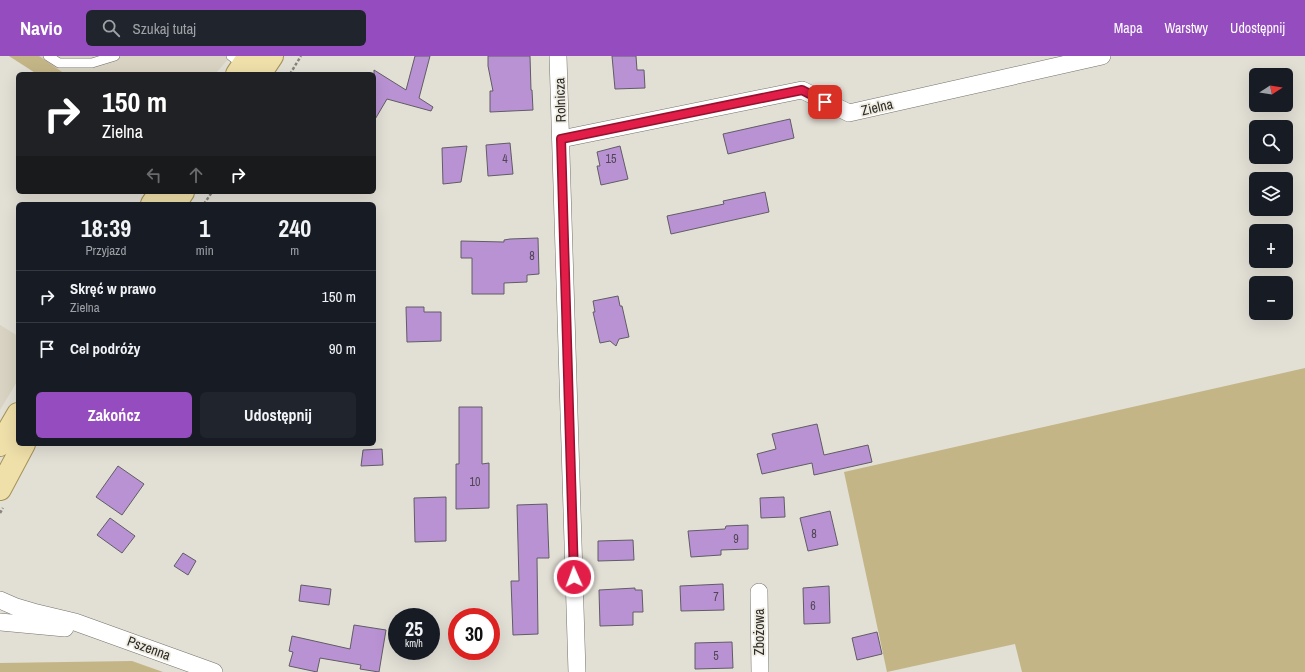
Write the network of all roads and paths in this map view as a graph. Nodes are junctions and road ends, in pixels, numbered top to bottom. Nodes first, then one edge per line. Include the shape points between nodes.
1 (48, 56) edge
2 (115, 56) edge
3 (272, 56) edge
4 (301, 56) edge
5 (558, 56) edge
6 (1102, 56) edge
7 (244, 65) edge
8 (291, 72) edge
9 (561, 139) junction
10 (16, 417) edge
11 (0, 445) edge
12 (23, 446) edge
13 (0, 488) edge
14 (759, 592) dead end
15 (0, 600) edge
16 (0, 622) edge
17 (107, 632) junction
18 (214, 672) edge
19 (577, 672) edge
20 (760, 672) edge

1 - 2 lane via 59,63 92,63
3 - 7 main road
4 - 8 path
5 - 9 street, Rolnicza
6 - 9 street, Zielna via 849,113 802,90
9 - 19 street, Rolnicza
10 - 11 main road
12 - 13 main road
14 - 20 street, Zbożowa
15 - 17 street, Pszenna via 33,612
16 - 17 street, Pszenna
17 - 18 street, Pszenna

